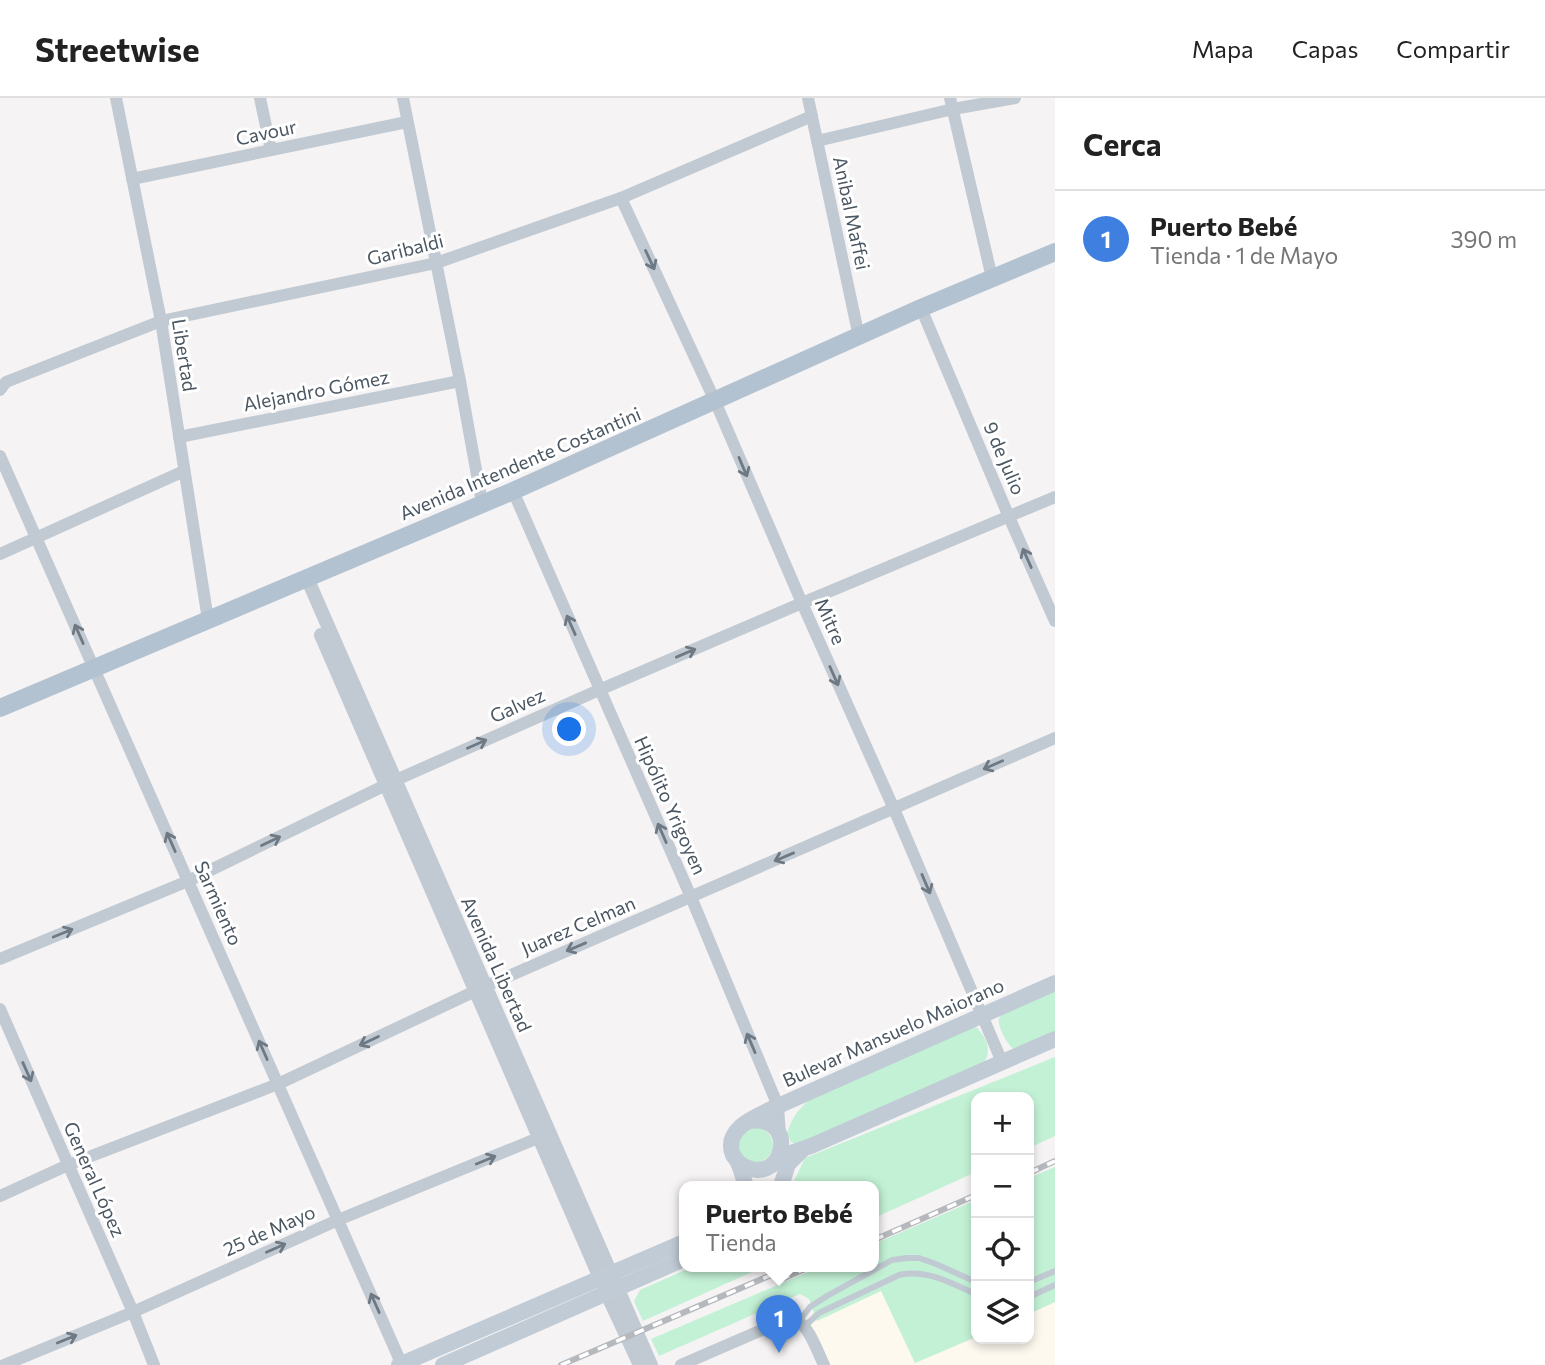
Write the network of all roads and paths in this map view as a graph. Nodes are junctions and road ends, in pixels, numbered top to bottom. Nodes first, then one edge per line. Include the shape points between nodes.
1 (116, 98) edge
2 (260, 98) edge
3 (403, 98) edge
4 (808, 98) edge
5 (1015, 98) edge
6 (952, 104) edge
7 (812, 116) junction
8 (407, 122) junction
9 (817, 142) junction
10 (271, 150) junction
11 (132, 179) junction
12 (621, 198) junction
13 (1055, 252) edge
14 (436, 263) junction
15 (992, 278) junction
16 (921, 309) junction
17 (160, 321) junction
18 (859, 337) junction
19 (460, 382) junction
20 (0, 390) edge
21 (715, 401) junction
22 (179, 437) junction
23 (0, 456) edge
24 (184, 471) junction
25 (513, 491) junction
26 (1055, 497) edge
27 (482, 503) junction
28 (1009, 517) junction
29 (37, 539) junction
30 (0, 554) edge
31 (303, 580) junction
32 (802, 603) junction
33 (208, 621) junction
34 (1055, 621) edge
35 (94, 668) junction
36 (599, 690) junction
37 (0, 708) edge
38 (1055, 738) edge
39 (391, 783) junction
40 (894, 809) junction
41 (188, 881) junction
42 (691, 897) junction
43 (0, 959) edge
44 (1055, 983) edge
45 (481, 989) junction
46 (0, 1009) edge
47 (982, 1014) junction
48 (1055, 1039) edge
49 (1002, 1062) junction
50 (278, 1084) junction
51 (778, 1106) junction
52 (749, 1121) junction
53 (545, 1136) junction
54 (781, 1138) junction
55 (802, 1150) junction
56 (778, 1158) junction
57 (738, 1163) junction
58 (68, 1165) junction
59 (744, 1181) edge
60 (780, 1181) edge
61 (783, 1181) edge
62 (0, 1196) edge
63 (338, 1220) junction
64 (679, 1245) edge
65 (679, 1261) edge
66 (879, 1268) edge
67 (1055, 1271) edge
68 (872, 1272) edge
69 (974, 1281) edge
70 (1031, 1281) edge
71 (610, 1284) junction
72 (1055, 1285) edge
73 (971, 1292) edge
74 (1034, 1295) edge
75 (133, 1312) junction
76 (798, 1322) junction
77 (4, 1365) edge
78 (154, 1365) edge
79 (401, 1365) edge
80 (443, 1365) edge
81 (640, 1365) edge
82 (651, 1365) edge
83 (681, 1365) edge
84 (824, 1365) edge

1 - 11 street, Libertad
2 - 10 street
3 - 8 street
4 - 7 street, Anibal Maffei
5 - 6 street
6 - 9 street
6 - 15 street
7 - 9 street, Anibal Maffei
7 - 12 street, Garibaldi
8 - 10 street, Cavour
8 - 14 street
9 - 18 street, Anibal Maffei
10 - 11 street, Cavour
11 - 17 street, Libertad
12 - 14 street, Garibaldi
12 -> 21 street, Mitre
13 - 15 main road, Avenida Intendente Costantini
14 - 17 street, Garibaldi
14 - 19 street
15 - 16 main road, Avenida Intendente Costantini
16 - 18 main road, Avenida Intendente Costantini
16 - 28 street, 9 de Julio
17 - 20 street, Garibaldi via 6,382
17 - 22 street, Libertad
18 - 21 main road, Avenida Intendente Costantini
19 - 22 street, Alejandro Gómez
19 - 27 street
21 - 25 main road, Avenida Intendente Costantini
21 -> 32 street, Mitre
22 - 24 street, Libertad
23 - 29 street, Sarmiento
24 - 29 street
24 - 33 street, Libertad
25 - 27 main road, Avenida Intendente Costantini
36 -> 25 street, Hipólito Yrigoyen
26 - 28 street, Galvez
27 - 31 main road, Avenida Intendente Costantini
28 - 32 street, Galvez
34 -> 28 street, 9 de Julio
29 - 30 street
35 -> 29 street, Sarmiento
31 - 33 main road, Avenida Intendente Costantini
31 - 39 street, Avenida Libertad
36 -> 32 street, Galvez
32 -> 40 street, Mitre
33 - 35 main road, Avenida Intendente Costantini
35 - 37 main road, Avenida Intendente Costantini
41 -> 35 street, Sarmiento
39 -> 36 street, Galvez
42 -> 36 street, Hipólito Yrigoyen
38 -> 40 street, Juarez Celman
41 -> 39 street, Galvez
39 - 45 street, Avenida Libertad
40 -> 42 street, Juarez Celman
40 -> 47 street, Mitre
43 -> 41 street, Galvez
50 -> 41 street, Sarmiento
42 -> 45 street, Juarez Celman
51 -> 42 street, Hipólito Yrigoyen
44 - 47 main road, Bulevar Mansuelo Maiorano
45 -> 50 street, Juarez Celman
45 - 53 street, Avenida Libertad
46 -> 58 street, General López
47 - 49 street, Mitre
47 - 51 main road, Bulevar Mansuelo Maiorano
48 - 49 main road
49 - 55 main road
50 - 58 street, Juarez Celman
50 - 63 street, Sarmiento
51 - 52 main road, Bulevar Mansuelo Maiorano
51 - 54 street, Hipólito Yrigoyen
52 - 54 main road via 765,1121
52 - 57 main road via 738,1127 732,1139
63 -> 53 street, 25 de Mayo
53 - 71 street, Avenida Libertad
54 - 56 main road
55 - 56 main road
55 - 61 main road via 788,1164
56 - 57 main road via 763,1170
56 - 60 main road
57 - 59 main road
58 - 62 street, Juarez Celman
58 - 75 street, General López
75 -> 63 street, 25 de Mayo
79 -> 63 street, Sarmiento
64 - 71 main road
65 - 71 main road
66 - 69 lane via 892,1261 919,1258
67 - 70 lane
68 - 76 lane via 810,1307
71 - 79 main road
71 - 80 main road
71 - 81 street, Avenida Libertad
71 - 82 street, Avenida Libertad
72 - 74 lane
73 - 76 lane via 912,1272
77 -> 75 street, 25 de Mayo
75 - 78 street, General López
76 - 83 street via 778,1323
76 - 84 street

